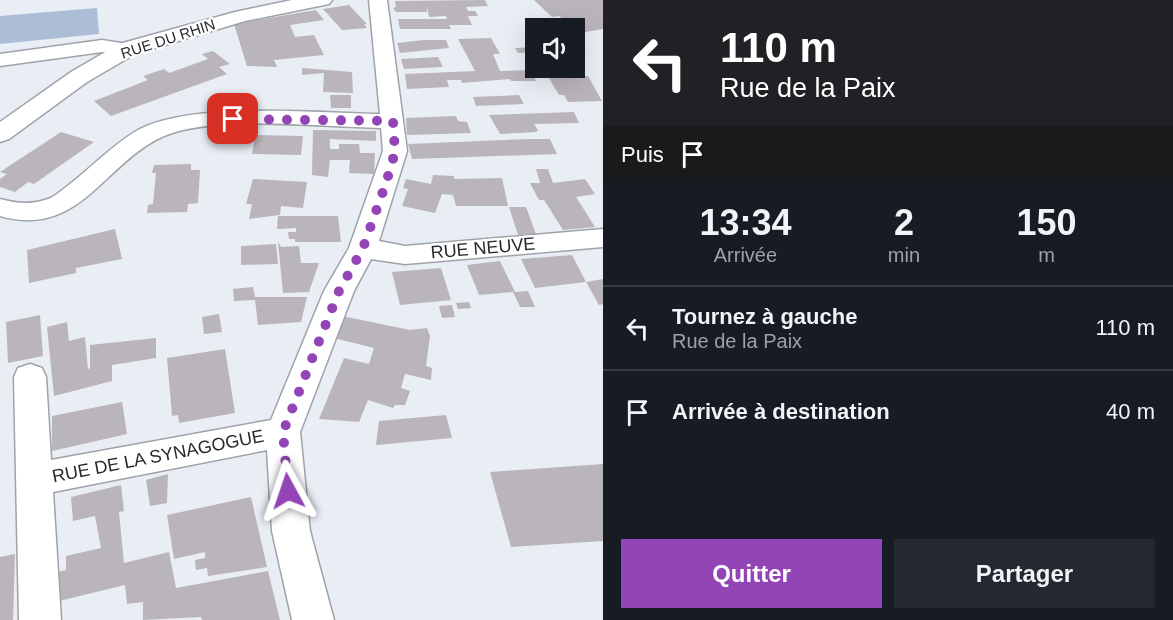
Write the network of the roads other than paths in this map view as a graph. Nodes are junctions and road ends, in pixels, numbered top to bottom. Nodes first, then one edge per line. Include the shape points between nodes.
1 (322, 0) edge
2 (378, 0) edge
3 (127, 50) junction
4 (42, 56) junction
5 (0, 60) edge
6 (79, 77) junction
7 (393, 121) junction
8 (0, 134) edge
9 (0, 207) edge
10 (603, 238) edge
11 (363, 248) junction
12 (30, 377) dead end
13 (283, 432) junction
14 (34, 479) junction
15 (40, 620) edge
16 (313, 620) edge

1 - 3 street, RUE DU RHIN via 242,16
2 - 7 street
3 - 4 street via 102,46
3 - 6 street, RUE DU RHIN
4 - 5 street
4 - 6 street
6 - 8 street, RUE DU RHIN
7 - 9 street via 233,119 176,125 148,135 60,205 36,213 15,214
7 - 11 street via 395,152
10 - 11 street, RUE NEUVE via 405,255
11 - 13 street via 339,291
12 - 14 street, RUE DE LA SYNAGOGUE
13 - 14 street, RUE DE LA SYNAGOGUE
13 - 16 street via 291,531
14 - 15 street, RUE DE LA SYNAGOGUE

